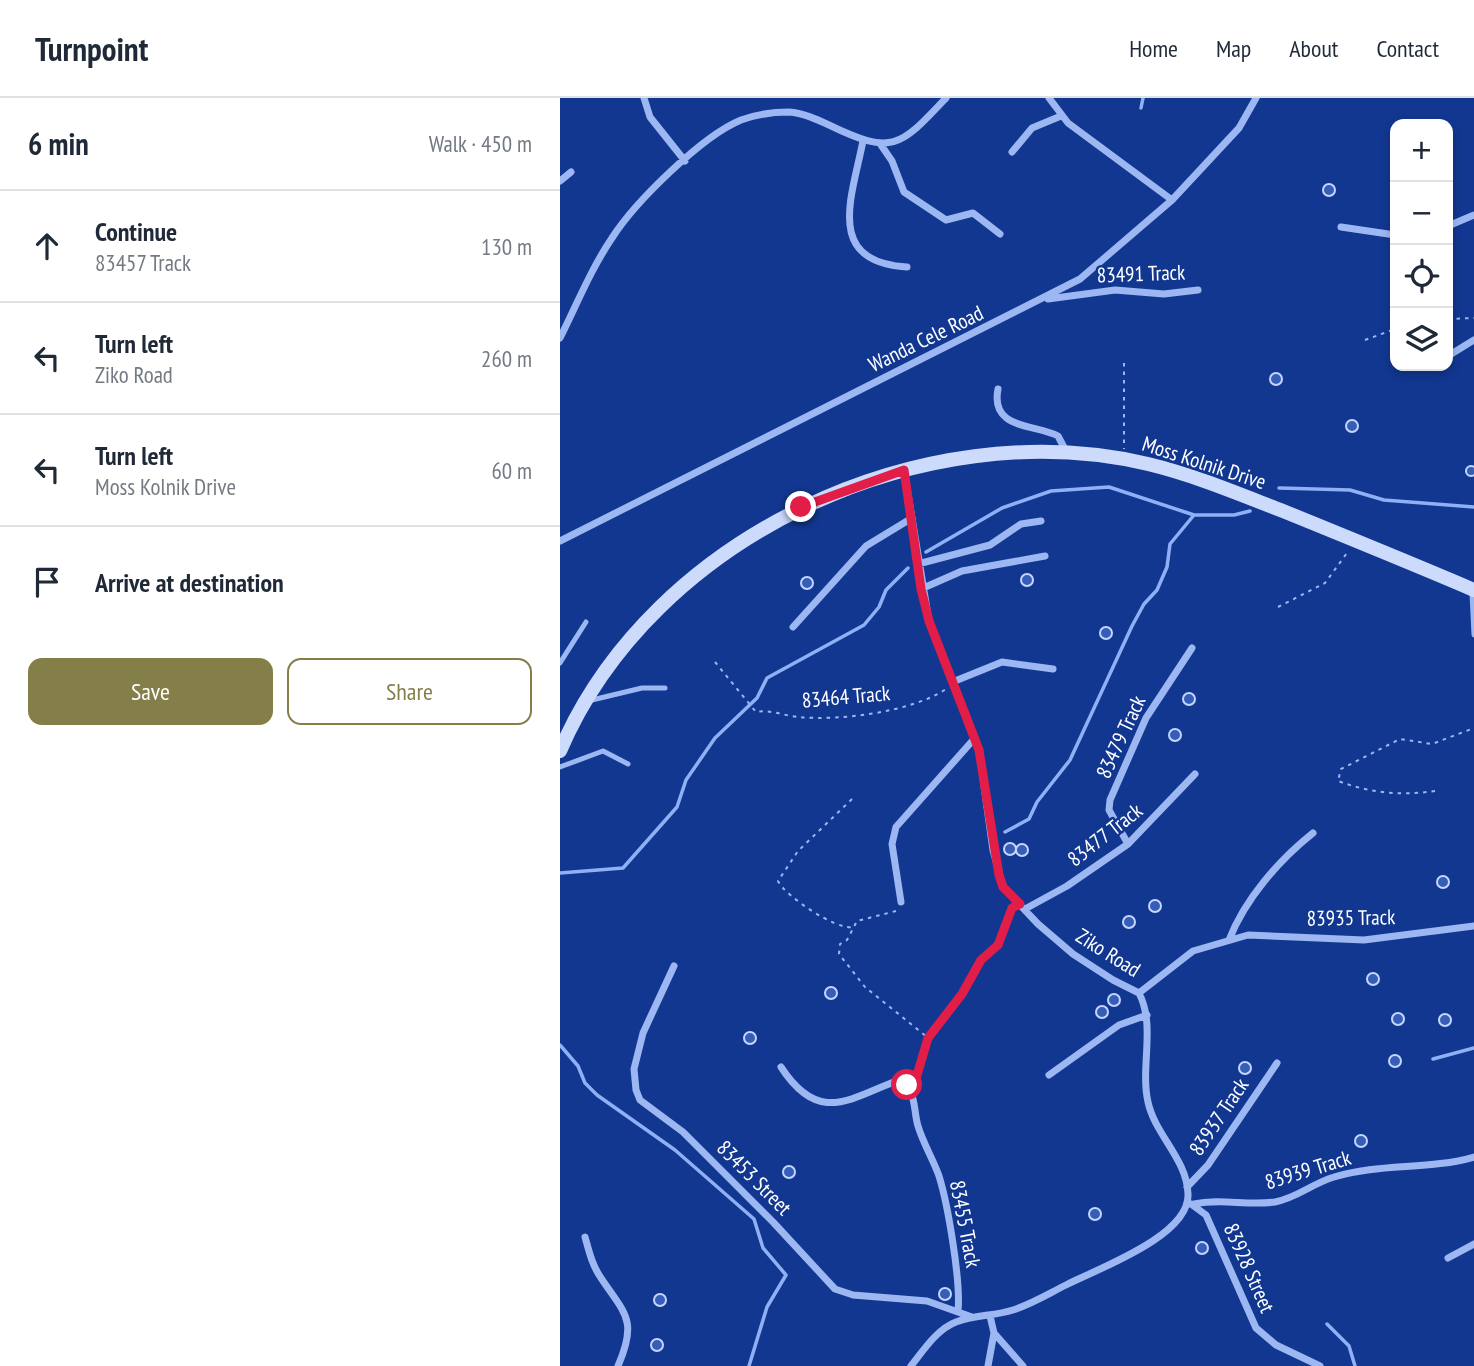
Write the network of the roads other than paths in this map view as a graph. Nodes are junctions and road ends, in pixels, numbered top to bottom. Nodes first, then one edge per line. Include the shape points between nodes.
1 (644, 98) edge
2 (946, 98) edge
3 (1049, 98) edge
4 (1256, 98) edge
5 (1061, 116) junction
6 (863, 141) junction
7 (881, 145) junction
8 (1012, 152) dead end
9 (685, 161) junction
10 (571, 172) dead end
11 (560, 181) edge
12 (1171, 200) junction
13 (1474, 215) edge
14 (1453, 224) edge
15 (1341, 227) dead end
16 (1000, 234) dead end
17 (1390, 234) edge
18 (907, 267) dead end
19 (1198, 290) dead end
20 (1044, 299) junction
21 (560, 336) edge
22 (1474, 340) edge
23 (1453, 353) edge
24 (998, 389) dead end
25 (1067, 454) junction
26 (904, 470) junction
27 (912, 518) junction
28 (1041, 521) dead end
29 (560, 541) edge
30 (1045, 556) dead end
31 (918, 564) junction
32 (921, 589) junction
33 (1473, 590) edge
34 (586, 622) dead end
35 (793, 627) dead end
36 (1474, 635) edge
37 (1192, 648) dead end
38 (560, 663) edge
39 (1052, 669) dead end
40 (955, 681) junction
41 (664, 688) dead end
42 (586, 702) junction
43 (974, 739) junction
44 (560, 751) edge
45 (628, 764) dead end
46 (560, 767) edge
47 (1195, 774) dead end
48 (1313, 834) dead end
49 (1128, 845) junction
50 (901, 902) road end
51 (1023, 907) junction
52 (1474, 926) edge
53 (1229, 940) junction
54 (674, 966) dead end
55 (1139, 993) junction
56 (1147, 1015) junction
57 (1277, 1063) dead end
58 (782, 1067) dead end
59 (1049, 1075) dead end
60 (1474, 1157) edge
61 (1187, 1187) junction
62 (1190, 1204) junction
63 (585, 1237) dead end
64 (1474, 1244) edge
65 (1448, 1258) dead end
66 (958, 1311) junction
67 (990, 1317) junction
68 (973, 1318) junction
69 (994, 1333) junction
70 (618, 1366) edge
71 (911, 1366) edge
72 (988, 1366) edge
73 (1023, 1366) edge
74 (1320, 1366) edge

1 - 9 street via 650,117
2 - 7 street via 906,137
3 - 5 street
4 - 12 street, Wanda Cele Road via 1239,128
5 - 8 street via 1032,128
5 - 12 street
6 - 7 street
6 - 9 street via 811,117 770,114 741,120
6 - 18 street via 849,232 872,261
7 - 16 street via 907,195 946,220 976,215
9 - 21 street via 634,208 613,236
10 - 11 street
12 - 20 street, Wanda Cele Road via 1080,279
13 - 14 street
15 - 17 street
19 - 20 street, 83491 Track via 1164,294 1115,290
20 - 29 street, Wanda Cele Road
22 - 23 street
24 - 25 street via 995,401 1000,413 1025,428 1058,436
25 - 26 main road, Moss Kolnik Drive via 970,458
25 - 33 main road, Moss Kolnik Drive via 1148,464 1242,495
26 - 27 street, Ziko Road
26 - 42 main road, Moss Kolnik Drive via 801,507 726,552 648,620
27 - 31 street, Ziko Road
27 - 35 street via 866,546
28 - 31 street via 1021,524 990,545
30 - 32 street via 962,571
31 - 32 street, Ziko Road
32 - 40 street, Ziko Road via 929,621
33 - 36 lane
34 - 38 lane
37 - 49 street, 83479 Track via 1146,718 1110,800 1109,810
39 - 40 street via 1002,662
40 - 43 street, Ziko Road
41 - 42 lane via 642,688
42 - 44 main road, Moss Kolnik Drive
43 - 50 street via 896,827 892,844
43 - 51 street, Ziko Road via 999,875 1003,887
45 - 46 lane via 603,751
47 - 49 street, 83477 Track
48 - 53 street via 1274,870 1237,921
49 - 51 street, 83477 Track via 1067,887
51 - 55 street, Ziko Road via 1073,954
52 - 53 street, 83935 Track via 1364,940 1260,935
53 - 55 street, 83935 Track via 1193,951
54 - 66 street, 83453 Street via 643,1033 634,1069 640,1100 689,1138 835,1289 853,1295 926,1301
55 - 56 street, Ziko Road
56 - 59 street via 1119,1025
56 - 61 street, Ziko Road via 1148,1105
57 - 61 street, 83937 Track via 1216,1154
58 - 66 street, 83455 Track via 790,1080 827,1103 858,1099 896,1081 907,1085 918,1129 939,1178 960,1288
60 - 62 street, 83939 Track via 1335,1177 1272,1202
61 - 62 street, Ziko Road
62 - 67 street via 1163,1234 1124,1258 1037,1301
62 - 74 street, 83928 Street via 1201,1209 1212,1227 1256,1328 1276,1345
63 - 70 street via 600,1276 625,1310 627,1336
64 - 65 street
66 - 68 street, 83453 Street
67 - 68 street
67 - 69 street
68 - 71 street via 945,1328
69 - 72 street
69 - 73 street

